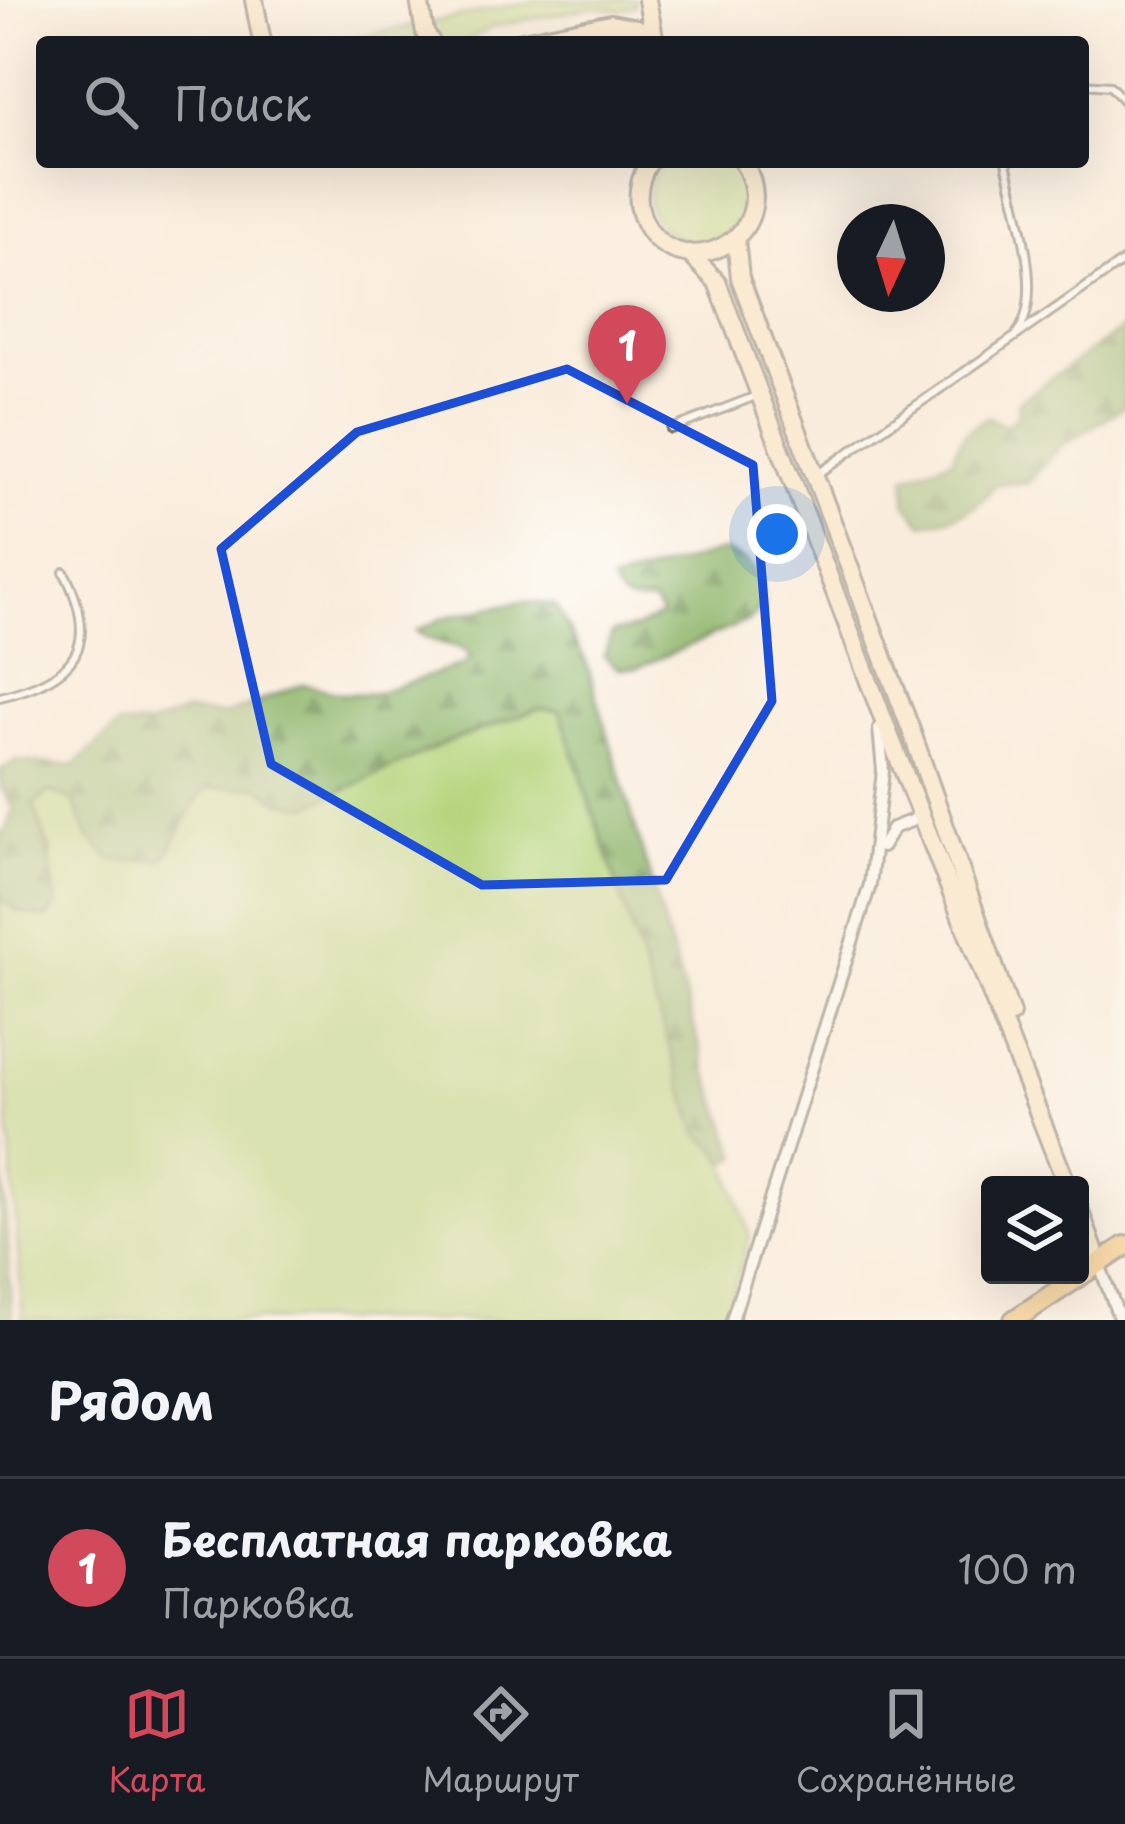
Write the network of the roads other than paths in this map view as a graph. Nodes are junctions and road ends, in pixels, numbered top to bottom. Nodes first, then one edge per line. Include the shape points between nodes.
1 (254, 0) edge
2 (419, 0) edge
3 (647, 0) edge
4 (261, 36) edge
5 (427, 36) edge
6 (547, 36) edge
7 (647, 36) edge
8 (652, 36) edge
9 (1089, 84) edge
10 (1125, 102) edge
11 (646, 168) edge
12 (747, 168) edge
13 (1007, 168) edge
14 (736, 238) junction
15 (689, 253) junction
16 (1125, 260) edge
17 (1010, 341) junction
18 (760, 394) junction
19 (671, 429) dead end
20 (815, 476) junction
21 (64, 572) dead end
22 (0, 698) edge
23 (911, 730) junction
24 (886, 739) junction
25 (921, 817) junction
26 (870, 885) junction
27 (1065, 1176) edge
28 (1066, 1176) edge
29 (1089, 1238) edge
30 (1125, 1246) edge
31 (1099, 1264) junction
32 (731, 1320) edge
33 (1014, 1320) edge
34 (1120, 1320) edge

1 - 4 main road
2 - 5 main road
3 - 8 main road
6 - 7 main road via 611,23
9 - 10 lane via 1110,86
11 - 15 main road via 639,186 644,220 657,239
12 - 14 main road via 754,197
13 - 17 lane via 1031,298
14 - 15 main road
14 - 20 main road via 740,278
15 - 18 main road via 717,282
16 - 17 lane
17 - 20 lane
18 - 19 lane
18 - 24 main road
20 - 23 main road
21 - 22 lane via 82,616 79,644 66,669 39,688
23 - 24 main road
23 - 28 main road
24 - 25 main road
24 - 26 street
25 - 26 street via 890,831
25 - 27 main road
26 - 32 street
29 - 31 main road
30 - 31 main road
31 - 33 main road
31 - 34 street

